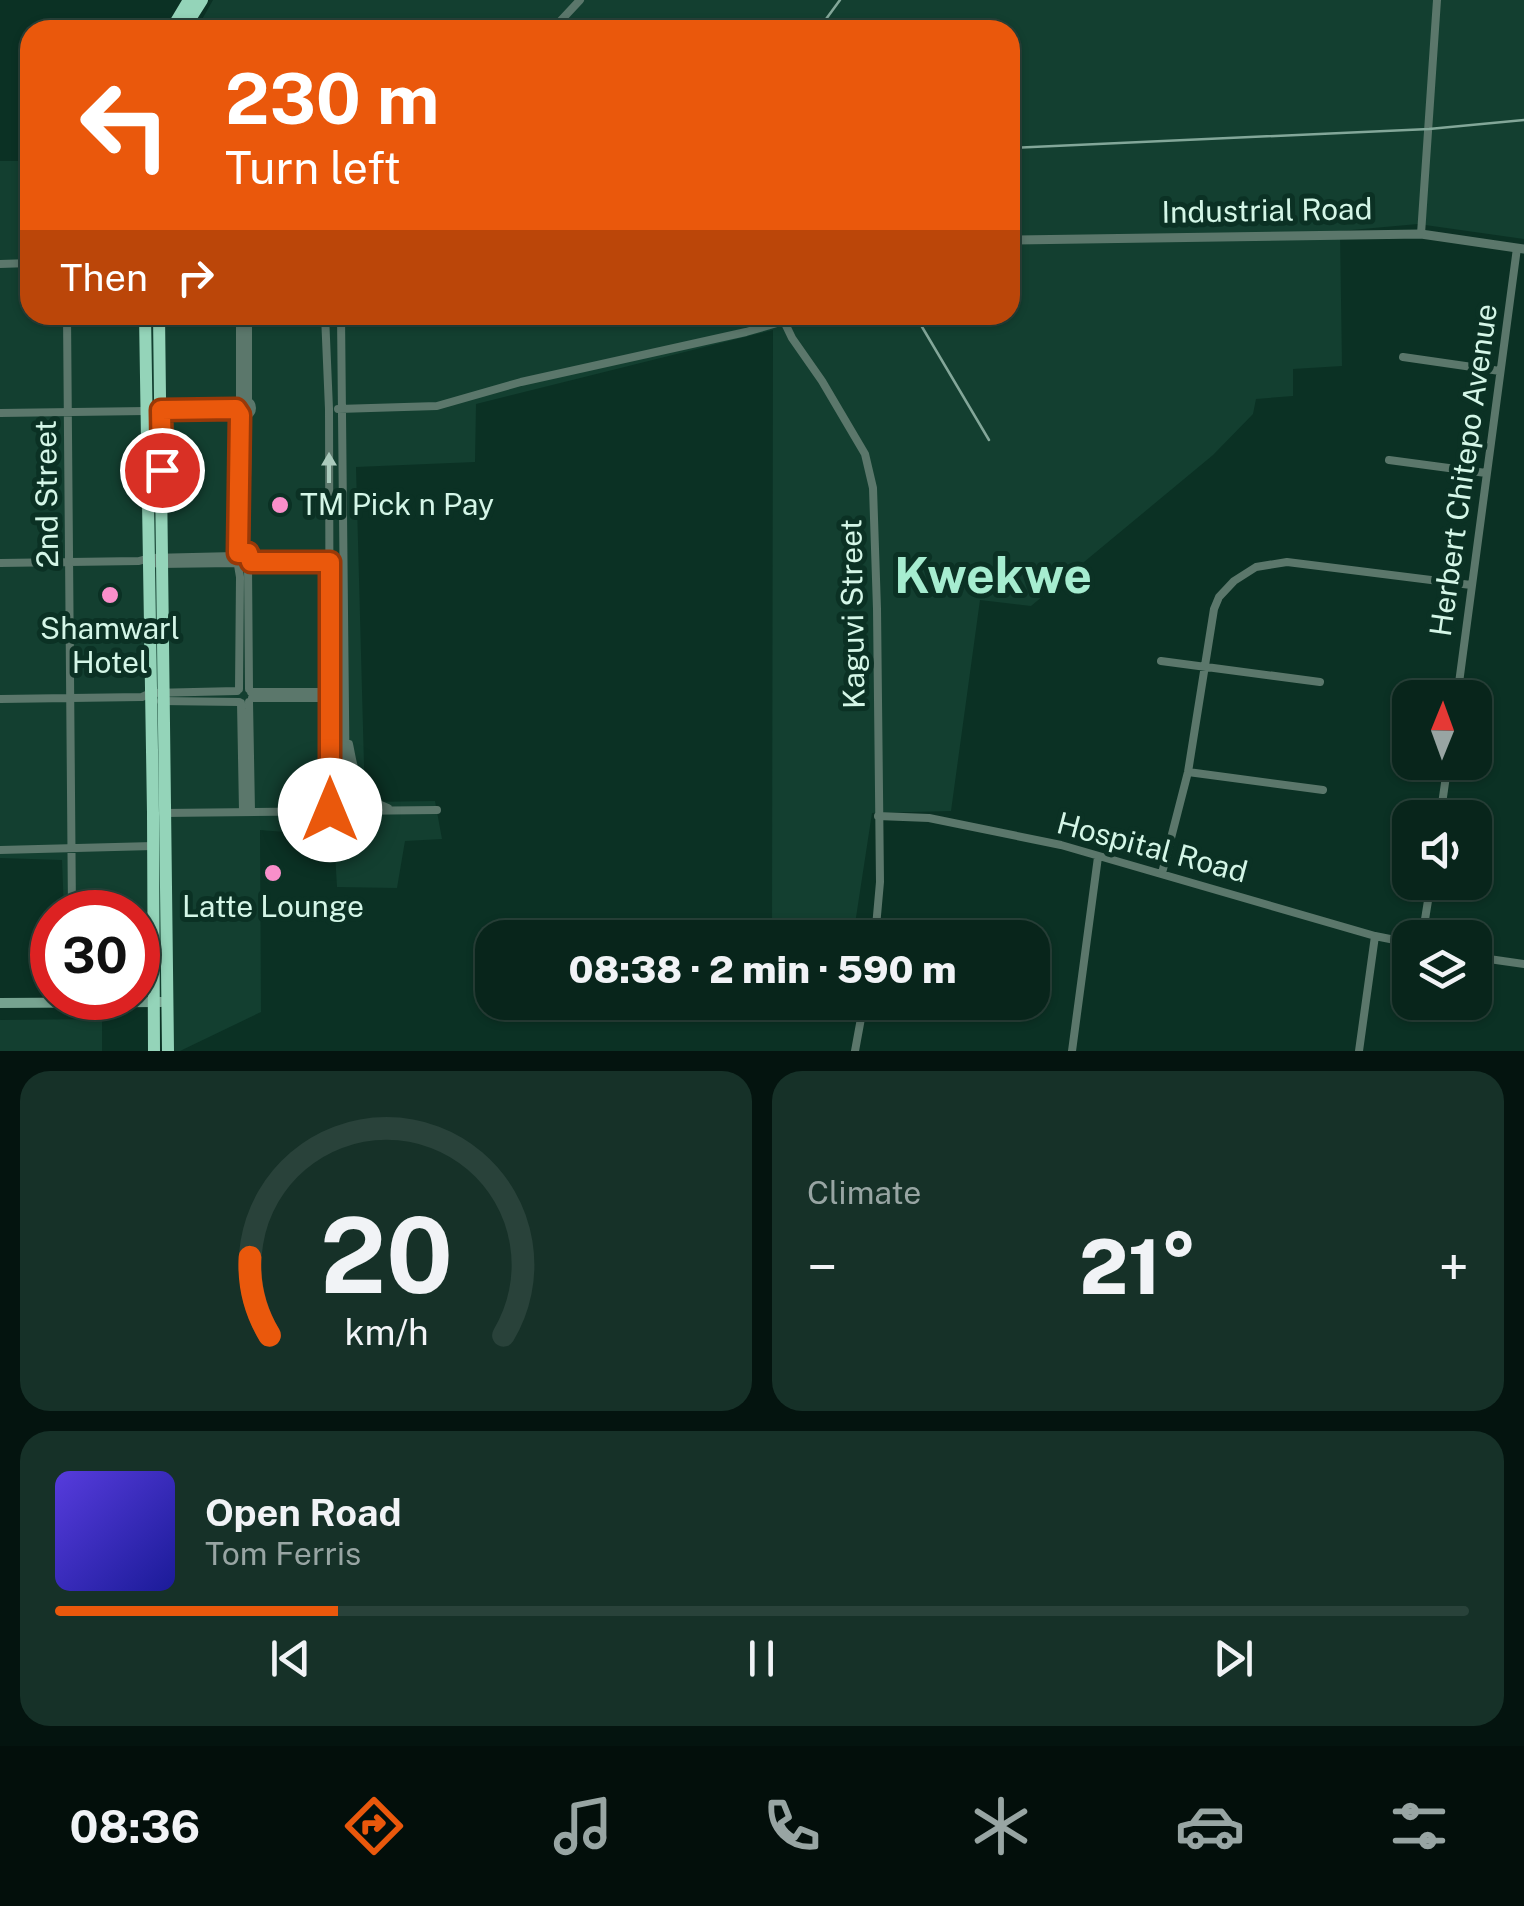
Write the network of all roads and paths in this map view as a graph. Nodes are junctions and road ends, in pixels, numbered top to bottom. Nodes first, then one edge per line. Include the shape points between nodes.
1 (580, 0) edge
2 (1437, 0) edge
3 (561, 20) edge
4 (1421, 234) junction
5 (1020, 240) edge
6 (1521, 248) edge
7 (67, 325) edge
8 (152, 325) edge
9 (244, 325) edge
10 (326, 325) edge
11 (341, 325) edge
12 (764, 325) edge
13 (786, 325) edge
14 (1403, 356) dead end
15 (1500, 371) junction
16 (242, 408) junction
17 (329, 409) junction
18 (154, 410) junction
19 (343, 410) junction
20 (68, 411) junction
21 (0, 413) edge
22 (1389, 460) dead end
23 (1486, 474) junction
24 (329, 499) junction
25 (344, 499) junction
26 (330, 558) junction
27 (243, 559) junction
28 (153, 561) junction
29 (70, 562) junction
30 (0, 563) edge
31 (1471, 585) junction
32 (1160, 660) dead end
33 (1205, 668) junction
34 (1459, 680) edge
35 (1320, 682) dead end
36 (330, 695) junction
37 (245, 696) junction
38 (155, 697) junction
39 (0, 699) edge
40 (71, 699) junction
41 (345, 725) junction
42 (1188, 772) junction
43 (1322, 790) dead end
44 (330, 810) junction
45 (346, 810) junction
46 (394, 810) junction
47 (436, 810) dead end
48 (247, 811) junction
49 (160, 813) junction
50 (878, 816) junction
51 (153, 846) junction
52 (72, 848) junction
53 (0, 850) edge
54 (1098, 858) junction
55 (1162, 873) junction
56 (72, 890) edge
57 (156, 890) edge
58 (160, 890) edge
59 (877, 920) edge
60 (1375, 936) junction
61 (1392, 940) edge
62 (1492, 959) edge
63 (1524, 964) edge
64 (160, 977) edge
65 (30, 1002) edge
66 (161, 1002) junction
67 (0, 1003) edge
68 (861, 1020) edge
69 (154, 1051) edge
70 (168, 1051) edge
71 (855, 1051) edge
72 (1072, 1051) edge
73 (1359, 1051) edge

1 - 3 street
2 - 4 street
4 - 5 street, Industrial Road
4 - 6 street, Industrial Road
6 - 15 street, Herbert Chitepo Avenue
7 - 20 street, 2nd Street
8 - 18 highway
9 - 16 street
10 - 17 street
11 - 19 street
12 - 19 street via 437,406
13 - 50 street, Kaguvi Street via 871,472
14 - 15 street
15 - 23 street, Herbert Chitepo Avenue
16 - 18 street
16 - 27 street
17 - 19 street
24 -> 17 street
18 - 20 street
18 - 28 highway
19 - 25 street
20 - 21 street
20 - 29 street, 2nd Street
22 - 23 street
23 - 31 street, Herbert Chitepo Avenue
24 - 25 street
24 - 26 street
25 - 41 street
26 - 27 street
26 - 36 street
27 - 28 street
27 - 37 street
28 - 29 street
28 - 38 highway
29 - 30 street
29 - 40 street, 2nd Street
31 - 33 street via 1287,562 1256,566 1220,597
31 - 34 street, Herbert Chitepo Avenue
32 - 33 street
33 - 35 street
33 - 42 street
36 - 37 street
36 - 44 street
37 - 38 street
37 - 48 street
38 - 40 street
38 - 49 highway
39 - 40 street
40 - 52 street, 2nd Street
41 - 45 street
41 - 46 street via 364,794
42 - 43 street
42 - 55 street
44 - 45 street
44 - 48 street
45 - 46 street
46 - 47 street
48 - 49 street
49 - 51 highway
49 - 58 highway
50 - 54 street, Hospital Road via 929,818
50 - 59 street, Kaguvi Street
51 - 52 street
51 - 57 highway
52 - 53 street
52 - 56 street, 2nd Street
54 - 55 street, Hospital Road
54 - 72 street
55 - 60 street, Hospital Road
60 - 61 street, Hospital Road
60 - 73 street
62 - 63 street
64 - 66 highway
65 - 67 main road
66 - 69 highway
66 - 70 highway
68 - 71 street

